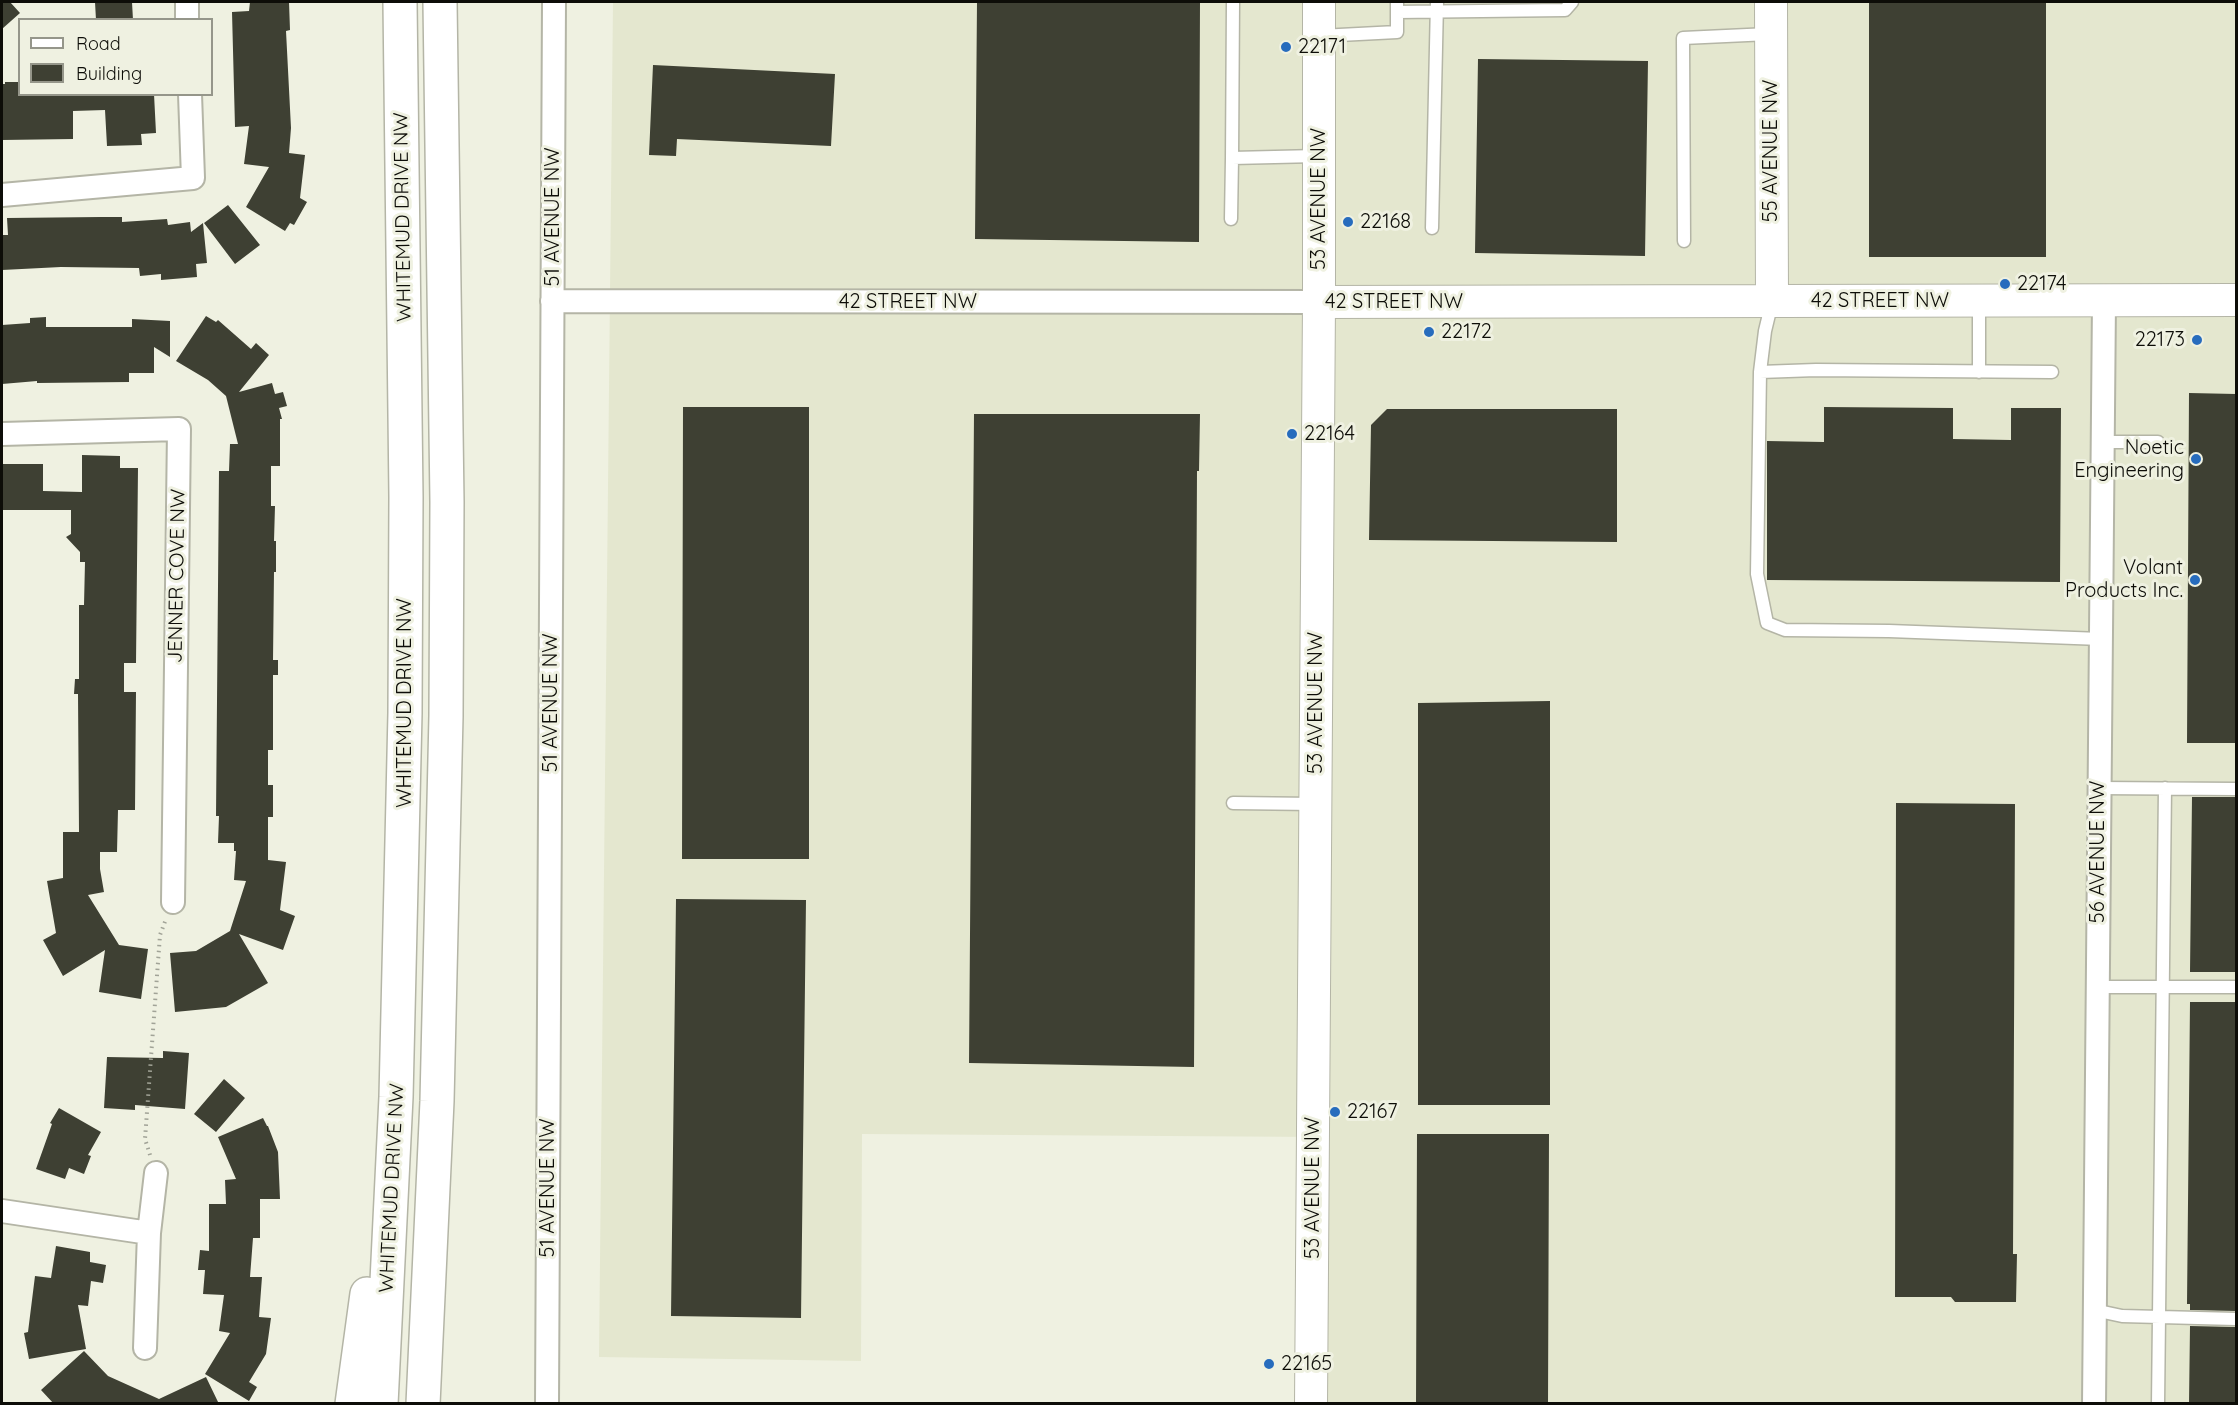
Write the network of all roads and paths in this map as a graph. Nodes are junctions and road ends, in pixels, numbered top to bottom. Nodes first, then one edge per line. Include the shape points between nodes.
1 (187, 2) edge
2 (400, 2) edge
3 (440, 2) edge
4 (554, 2) edge
5 (1233, 2) edge
6 (1319, 2) edge
7 (1572, 2) edge
8 (1770, 2) edge
9 (1437, 6) edge
10 (1397, 7) edge
11 (187, 18) edge
12 (1771, 34) junction
13 (1319, 36) junction
14 (190, 96) edge
15 (1319, 156) junction
16 (1232, 158) junction
17 (2, 195) edge
18 (1231, 219) dead end
19 (1432, 228) dead end
20 (1684, 241) dead end
21 (2236, 300) edge
22 (1979, 301) junction
23 (2104, 301) junction
24 (552, 302) junction
25 (1319, 302) junction
26 (1772, 302) junction
27 (1760, 372) junction
28 (1979, 372) junction
29 (2052, 372) dead end
30 (2, 434) edge
31 (2102, 442) junction
32 (2158, 442) dead end
33 (2101, 639) junction
34 (2099, 788) junction
35 (2165, 788) junction
36 (2236, 789) edge
37 (1233, 803) dead end
38 (1316, 804) junction
39 (173, 902) joint
40 (2162, 986) junction
41 (2097, 987) junction
42 (2236, 987) edge
43 (396, 1097) junction
44 (156, 1173) joint
45 (2, 1210) edge
46 (149, 1233) junction
47 (2094, 1310) junction
48 (2159, 1317) junction
49 (2236, 1319) edge
50 (146, 1348) dead end
51 (352, 1404) edge
52 (381, 1404) edge
53 (423, 1404) edge
54 (547, 1404) edge
55 (1311, 1404) edge
56 (2094, 1404) edge
57 (2158, 1404) edge

1 - 11 street
2 - 43 highway, WHITEMUD DRIVE NW via 406,677
3 - 53 highway, WHITEMUD DRIVE NW via 446,716 437,1101
4 - 24 street, 51 AVENUE NW
5 - 16 lane
6 - 13 street, 53 AVENUE NW
7 - 9 lane via 1565,10
8 - 12 street, 55 AVENUE NW
9 - 10 lane
9 - 19 lane
10 - 13 lane via 1397,32
12 - 20 lane via 1683,38
12 - 26 street, 55 AVENUE NW
13 - 15 street, 53 AVENUE NW
14 - 17 street via 193,178
15 - 16 lane
15 - 25 street, 53 AVENUE NW
16 - 18 lane
21 - 23 street, 42 STREET NW
22 - 23 street, 42 STREET NW
22 - 26 street, 42 STREET NW
22 - 28 lane
23 - 31 street, 56 AVENUE NW
24 - 25 street, 42 STREET NW
24 - 54 street, 51 AVENUE NW
25 - 26 street, 42 STREET NW
25 - 38 street, 53 AVENUE NW
26 - 27 lane
27 - 28 lane
27 - 33 lane via 1757,574 1767,623 1785,630
28 - 29 lane
30 - 39 street, JENNER COVE NW via 179,429
31 - 32 lane
31 - 33 street, 56 AVENUE NW
33 - 34 street, 56 AVENUE NW
34 - 35 lane
34 - 41 street, 56 AVENUE NW
35 - 36 lane
35 - 40 lane
37 - 38 lane
38 - 55 street, 53 AVENUE NW
39 - 44 path via 159,935 144,1139
40 - 41 lane
40 - 42 lane
40 - 48 lane
41 - 47 street, 56 AVENUE NW
43 - 51 highway
43 - 52 highway, WHITEMUD DRIVE NW
44 - 46 street
45 - 46 street
46 - 50 street
47 - 48 lane
47 - 56 street, 56 AVENUE NW
48 - 49 lane
48 - 57 lane

